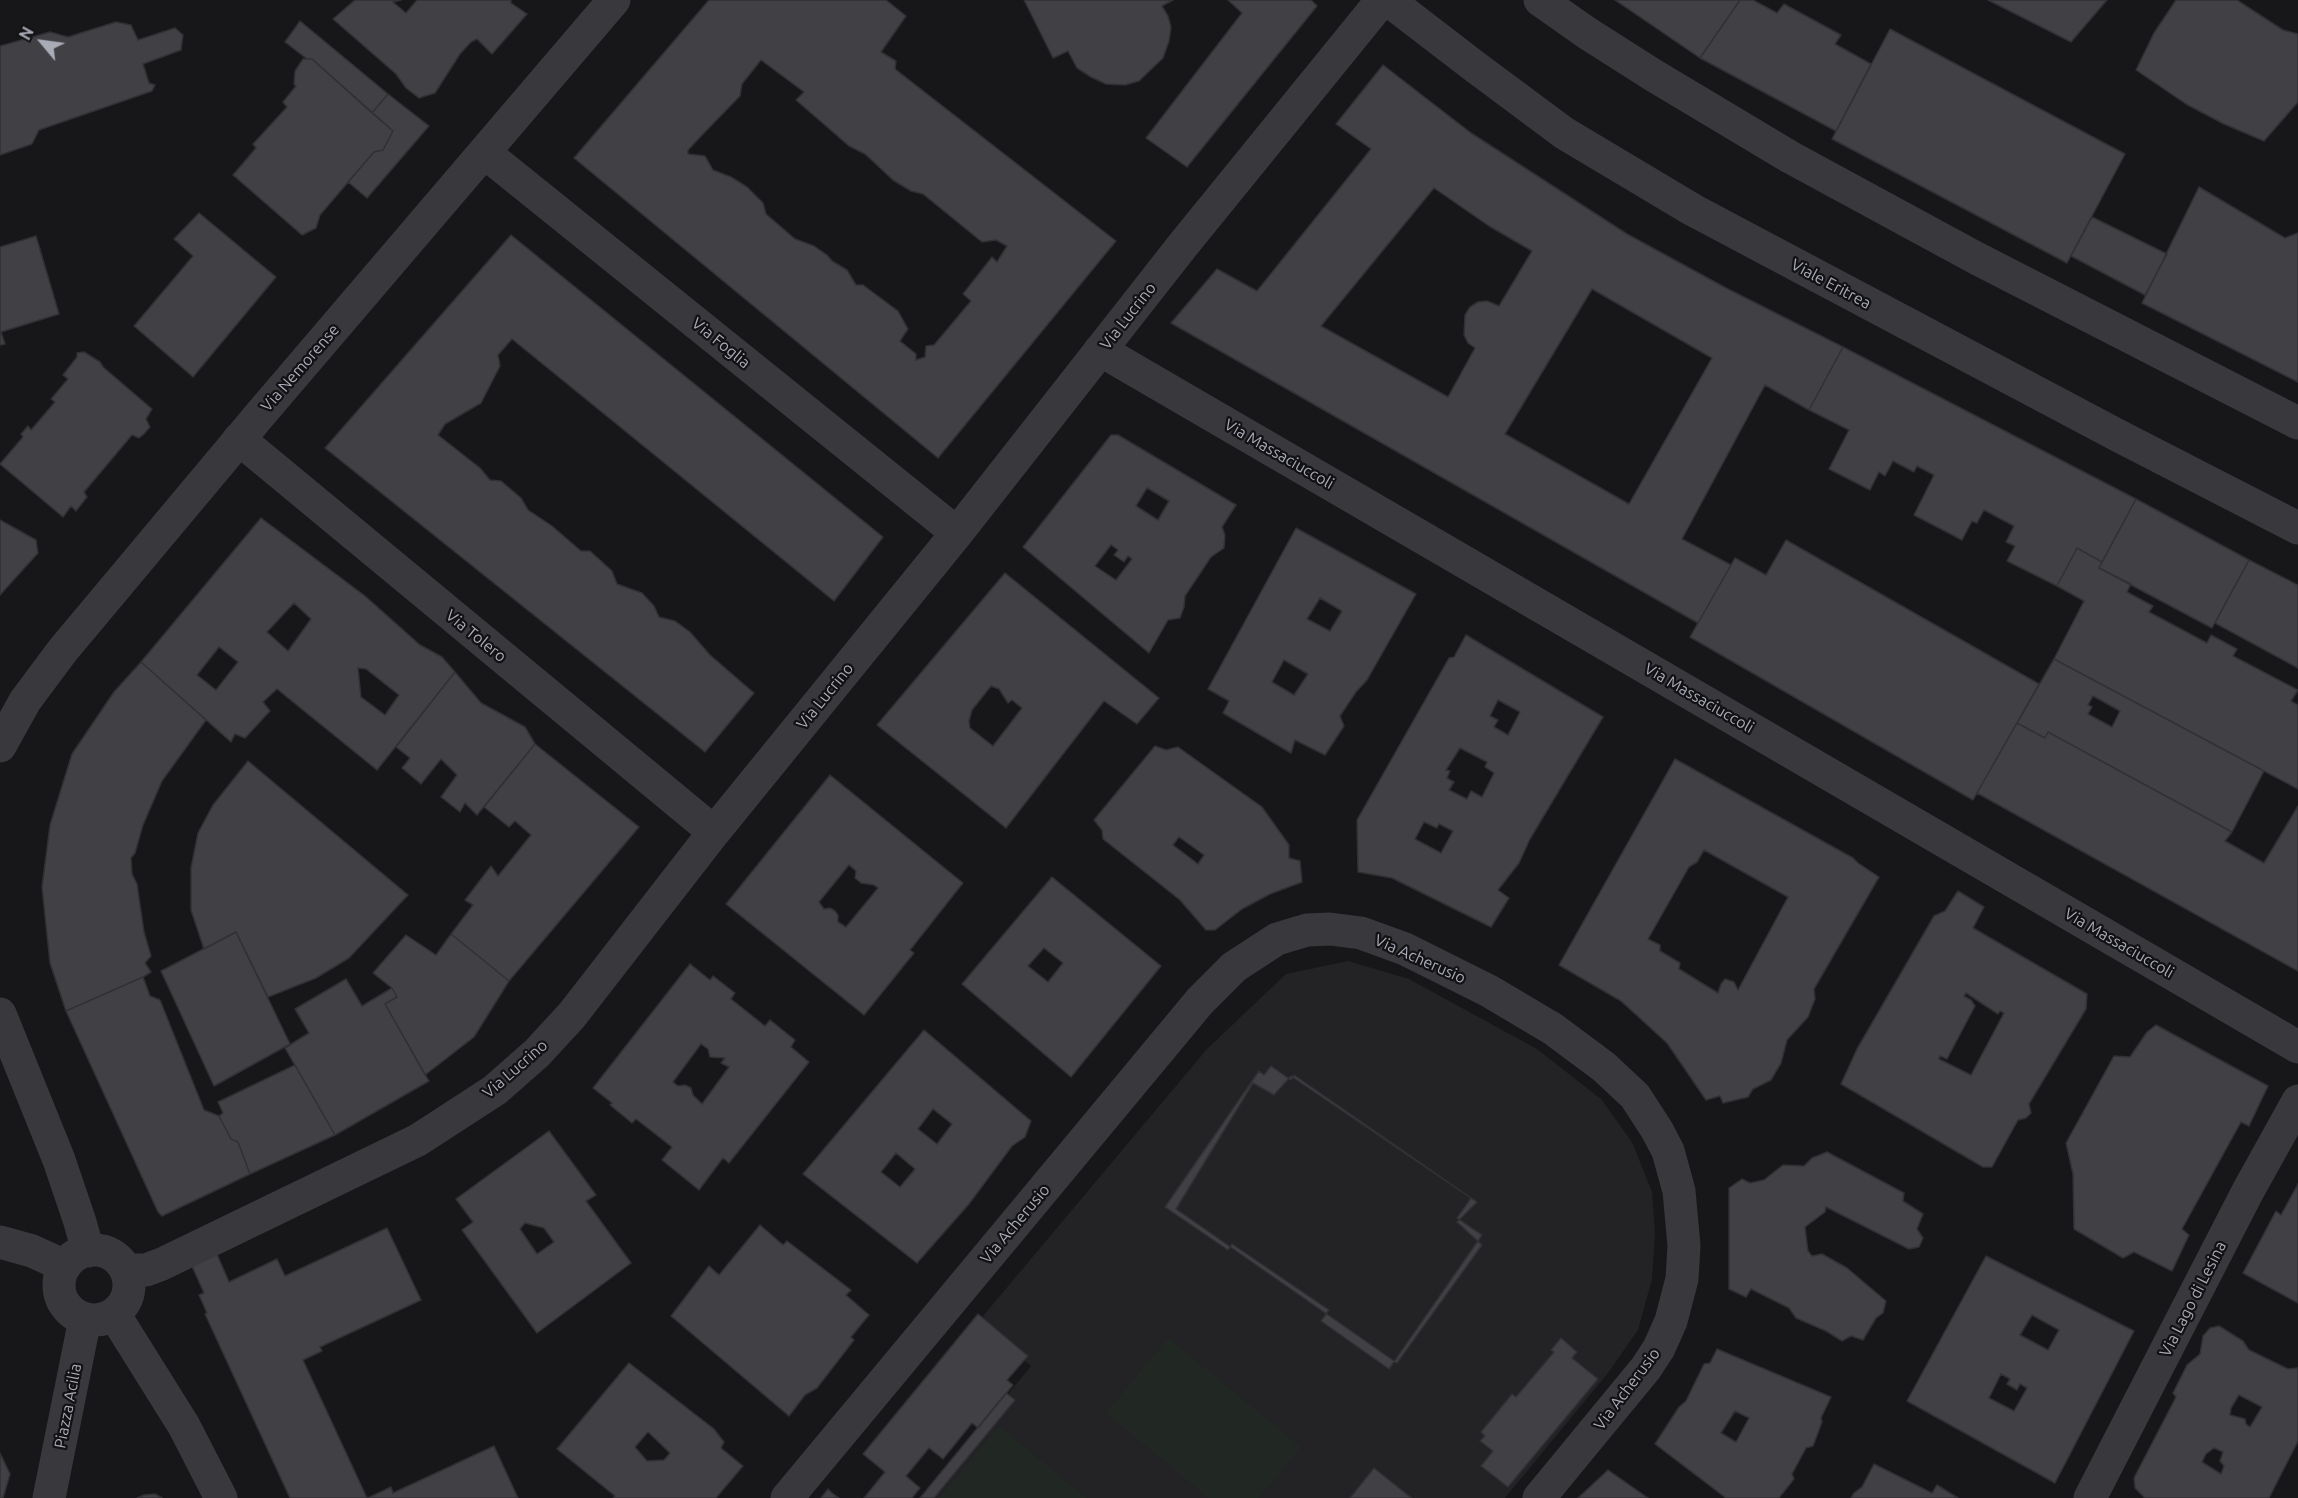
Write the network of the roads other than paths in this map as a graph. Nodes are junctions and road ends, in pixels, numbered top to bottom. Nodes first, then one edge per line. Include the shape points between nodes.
1 (614, 0) edge
2 (1382, 0) edge
3 (1388, 0) edge
4 (1540, 0) edge
5 (485, 153) junction
6 (1100, 350) junction
7 (2298, 423) edge
8 (239, 439) junction
9 (2298, 528) edge
10 (957, 533) junction
11 (0, 746) edge
12 (714, 832) junction
13 (0, 1014) edge
14 (2298, 1047) edge
15 (2298, 1101) edge
16 (0, 1242) edge
17 (76, 1258) junction
18 (126, 1270) junction
19 (100, 1316) junction
20 (50, 1495) edge
21 (221, 1498) edge
22 (787, 1498) edge
23 (1539, 1498) edge
24 (2090, 1498) edge

1 - 5 street, Via Nemorense
2 - 6 street, Via Lucrino
3 - 9 street, Viale Eritrea via 1564,133 1693,210
4 - 7 street via 1653,75 1790,157 1976,258
5 - 8 street, Via Nemorense
5 - 10 street, Via Foglia
6 - 10 street, Via Lucrino
6 - 14 street, Via Massaciuccoli
8 - 11 street, Via Nemorense via 50,666
8 - 12 street, Via Tolero
10 - 12 street, Via Lucrino
12 - 18 street, Via Lucrino via 572,1015 495,1090 418,1140 162,1264 146,1270
13 - 17 street via 81,1222
15 - 24 street, Via Lago di Lesina
16 - 17 street
17 - 18 street via 99,1250 120,1260
17 - 19 street via 60,1287 62,1297 75,1314
18 - 19 street, Piazza Acilia via 127,1299
19 - 20 street, Piazza Acilia
19 - 21 street via 184,1426
22 - 23 street, Via Acherusio via 1200,1001 1234,967 1277,939 1307,930 1330,929 1361,933 1415,953 1553,1029 1604,1066 1635,1096 1668,1151 1679,1191 1684,1246 1682,1279 1671,1321 1646,1368

